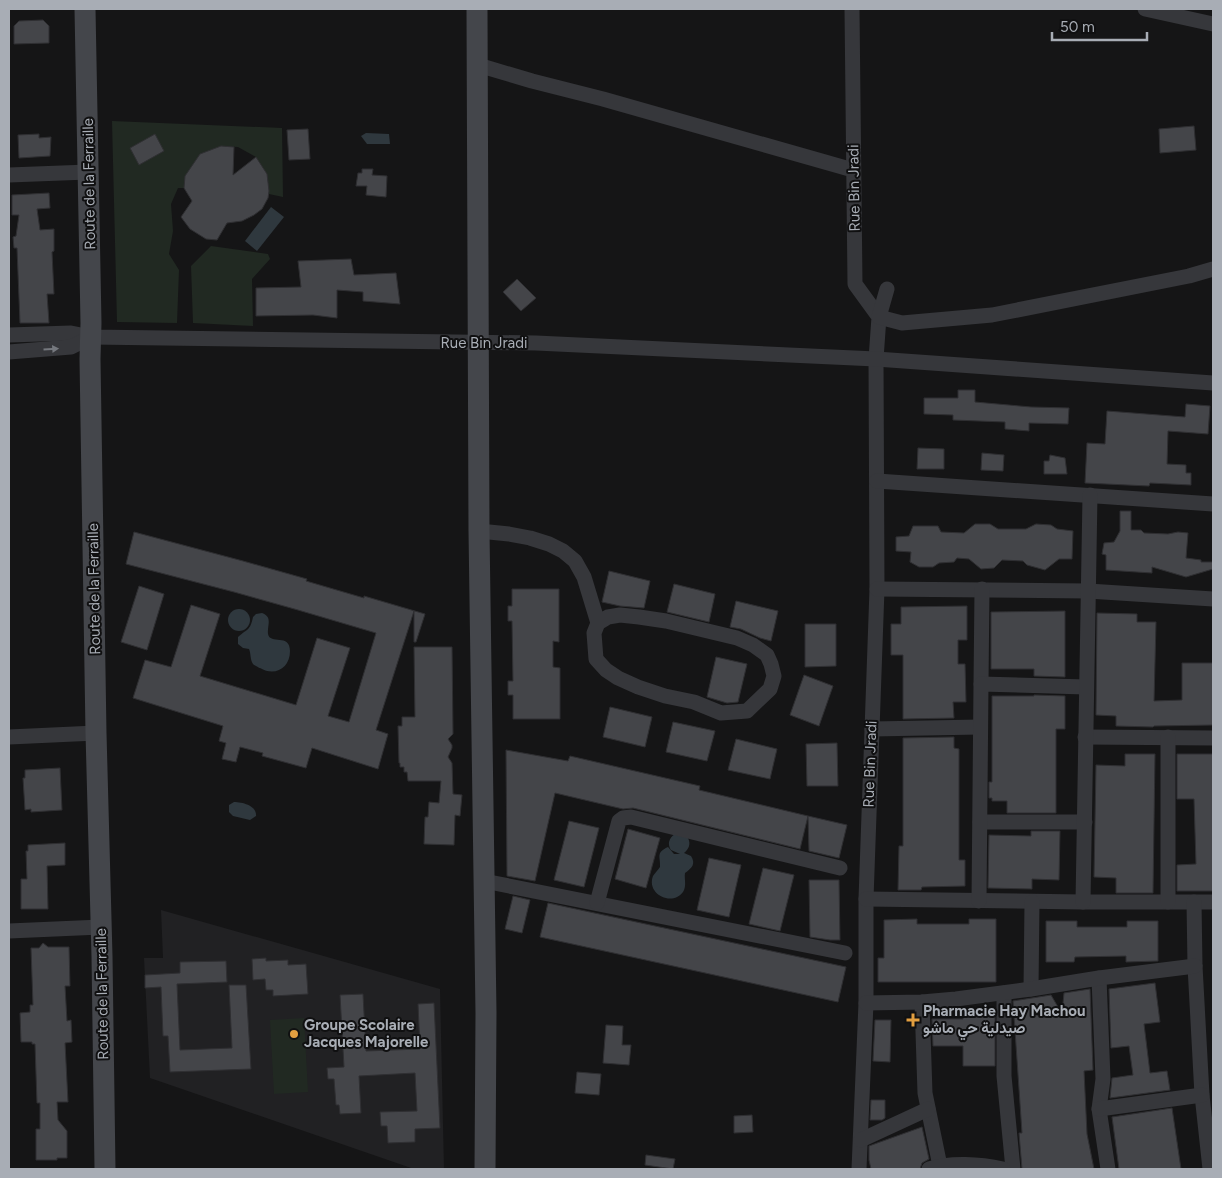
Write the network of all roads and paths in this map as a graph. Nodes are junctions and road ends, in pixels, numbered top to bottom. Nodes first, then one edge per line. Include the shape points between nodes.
1 (85, 9) edge
2 (477, 9) edge
3 (852, 9) edge
4 (1145, 9) edge
5 (1213, 24) edge
6 (478, 65) junction
7 (853, 170) junction
8 (88, 172) junction
9 (9, 175) edge
10 (1213, 269) edge
11 (887, 289) dead end
12 (879, 317) junction
13 (9, 335) edge
14 (91, 338) junction
15 (478, 343) junction
16 (9, 352) edge
17 (876, 359) junction
18 (1213, 383) edge
19 (877, 481) junction
20 (1090, 496) junction
21 (1213, 504) edge
22 (479, 532) junction
23 (877, 589) junction
24 (982, 589) junction
25 (1088, 591) junction
26 (1213, 599) edge
27 (598, 623) junction
28 (981, 684) junction
29 (1086, 687) junction
30 (980, 727) junction
31 (872, 729) junction
32 (96, 734) junction
33 (9, 737) edge
34 (1085, 737) junction
35 (1168, 737) junction
36 (1213, 738) edge
37 (980, 822) junction
38 (1085, 822) junction
39 (840, 868) dead end
40 (484, 881) junction
41 (866, 899) junction
42 (979, 901) junction
43 (1032, 902) junction
44 (1083, 902) junction
45 (1168, 902) junction
46 (1194, 902) junction
47 (1213, 902) edge
48 (597, 903) junction
49 (101, 927) junction
50 (9, 931) edge
51 (844, 953) dead end
52 (1195, 966) junction
53 (1099, 978) junction
54 (1031, 989) junction
55 (1004, 993) junction
56 (922, 1002) junction
57 (866, 1003) junction
58 (1206, 1037) edge
59 (1202, 1095) junction
60 (928, 1109) junction
61 (1099, 1109) junction
62 (861, 1140) junction
63 (1211, 1154) edge
64 (934, 1167) edge
65 (104, 1169) edge
66 (485, 1169) edge
67 (859, 1169) edge
68 (1003, 1169) edge
69 (1013, 1169) edge
70 (1108, 1169) edge
71 (1210, 1169) edge

1 - 8 street, Route de la Ferraille
2 - 6 street
3 - 7 street, Rue Bin Jradi
4 - 5 street
6 - 7 street
6 - 15 street
7 - 12 street, Rue Bin Jradi via 854,284
8 - 9 street
8 - 14 street, Route de la Ferraille
10 - 12 street via 992,314 902,323
11 - 12 street
12 - 17 street, Rue Bin Jradi
13 - 14 street, Rue Bin Jradi via 71,332
14 - 15 street, Rue Bin Jradi
16 -> 14 street, Rue Bin Jradi via 71,347
14 - 32 street, Route de la Ferraille
15 - 17 street, Rue Bin Jradi
15 - 22 street
17 - 18 street, Rue Bin Jradi
17 - 19 street, Rue Bin Jradi
19 - 20 street
19 - 23 street, Rue Bin Jradi
20 - 21 street
20 - 25 street
22 - 27 street via 530,538 563,551 575,561 584,577
22 - 40 street
23 - 24 street
23 - 31 street, Rue Bin Jradi
24 - 25 street
24 - 28 street
25 - 26 street
25 - 29 street
27 - 27 street via 594,633 596,659 606,670 638,687 721,713 747,711 770,689 774,676 767,655 737,638 639,617 620,615
28 - 29 street
28 - 30 street
29 - 34 street
30 - 31 street
30 - 37 street
31 - 41 street, Rue Bin Jradi
32 - 33 street
32 - 49 street, Route de la Ferraille
34 - 35 street
34 - 38 street
35 - 36 street
35 - 45 street
37 - 38 street
37 - 42 street
38 - 44 street
39 - 48 street via 631,817 623,818 619,822
40 - 48 street
40 - 66 street
41 - 42 street
41 - 57 street, Rue Bin Jradi
42 - 43 street
43 - 44 street
43 - 54 street
44 - 45 street
45 - 46 street
46 - 47 street
46 - 52 street
48 - 51 street
49 - 50 street
49 - 65 street, Route de la Ferraille
52 - 53 street
52 - 58 street
53 - 54 street
53 - 61 street via 1103,1079
54 - 55 street
55 - 56 street
55 - 69 street via 1004,1076
56 - 57 street
56 - 60 street
57 - 62 street, Rue Bin Jradi
58 - 59 street
59 - 61 street
59 - 63 street
60 - 62 street
60 - 64 street
61 - 70 street
62 - 67 street, Rue Bin Jradi
63 - 71 street
64 - 68 street via 967,1165

